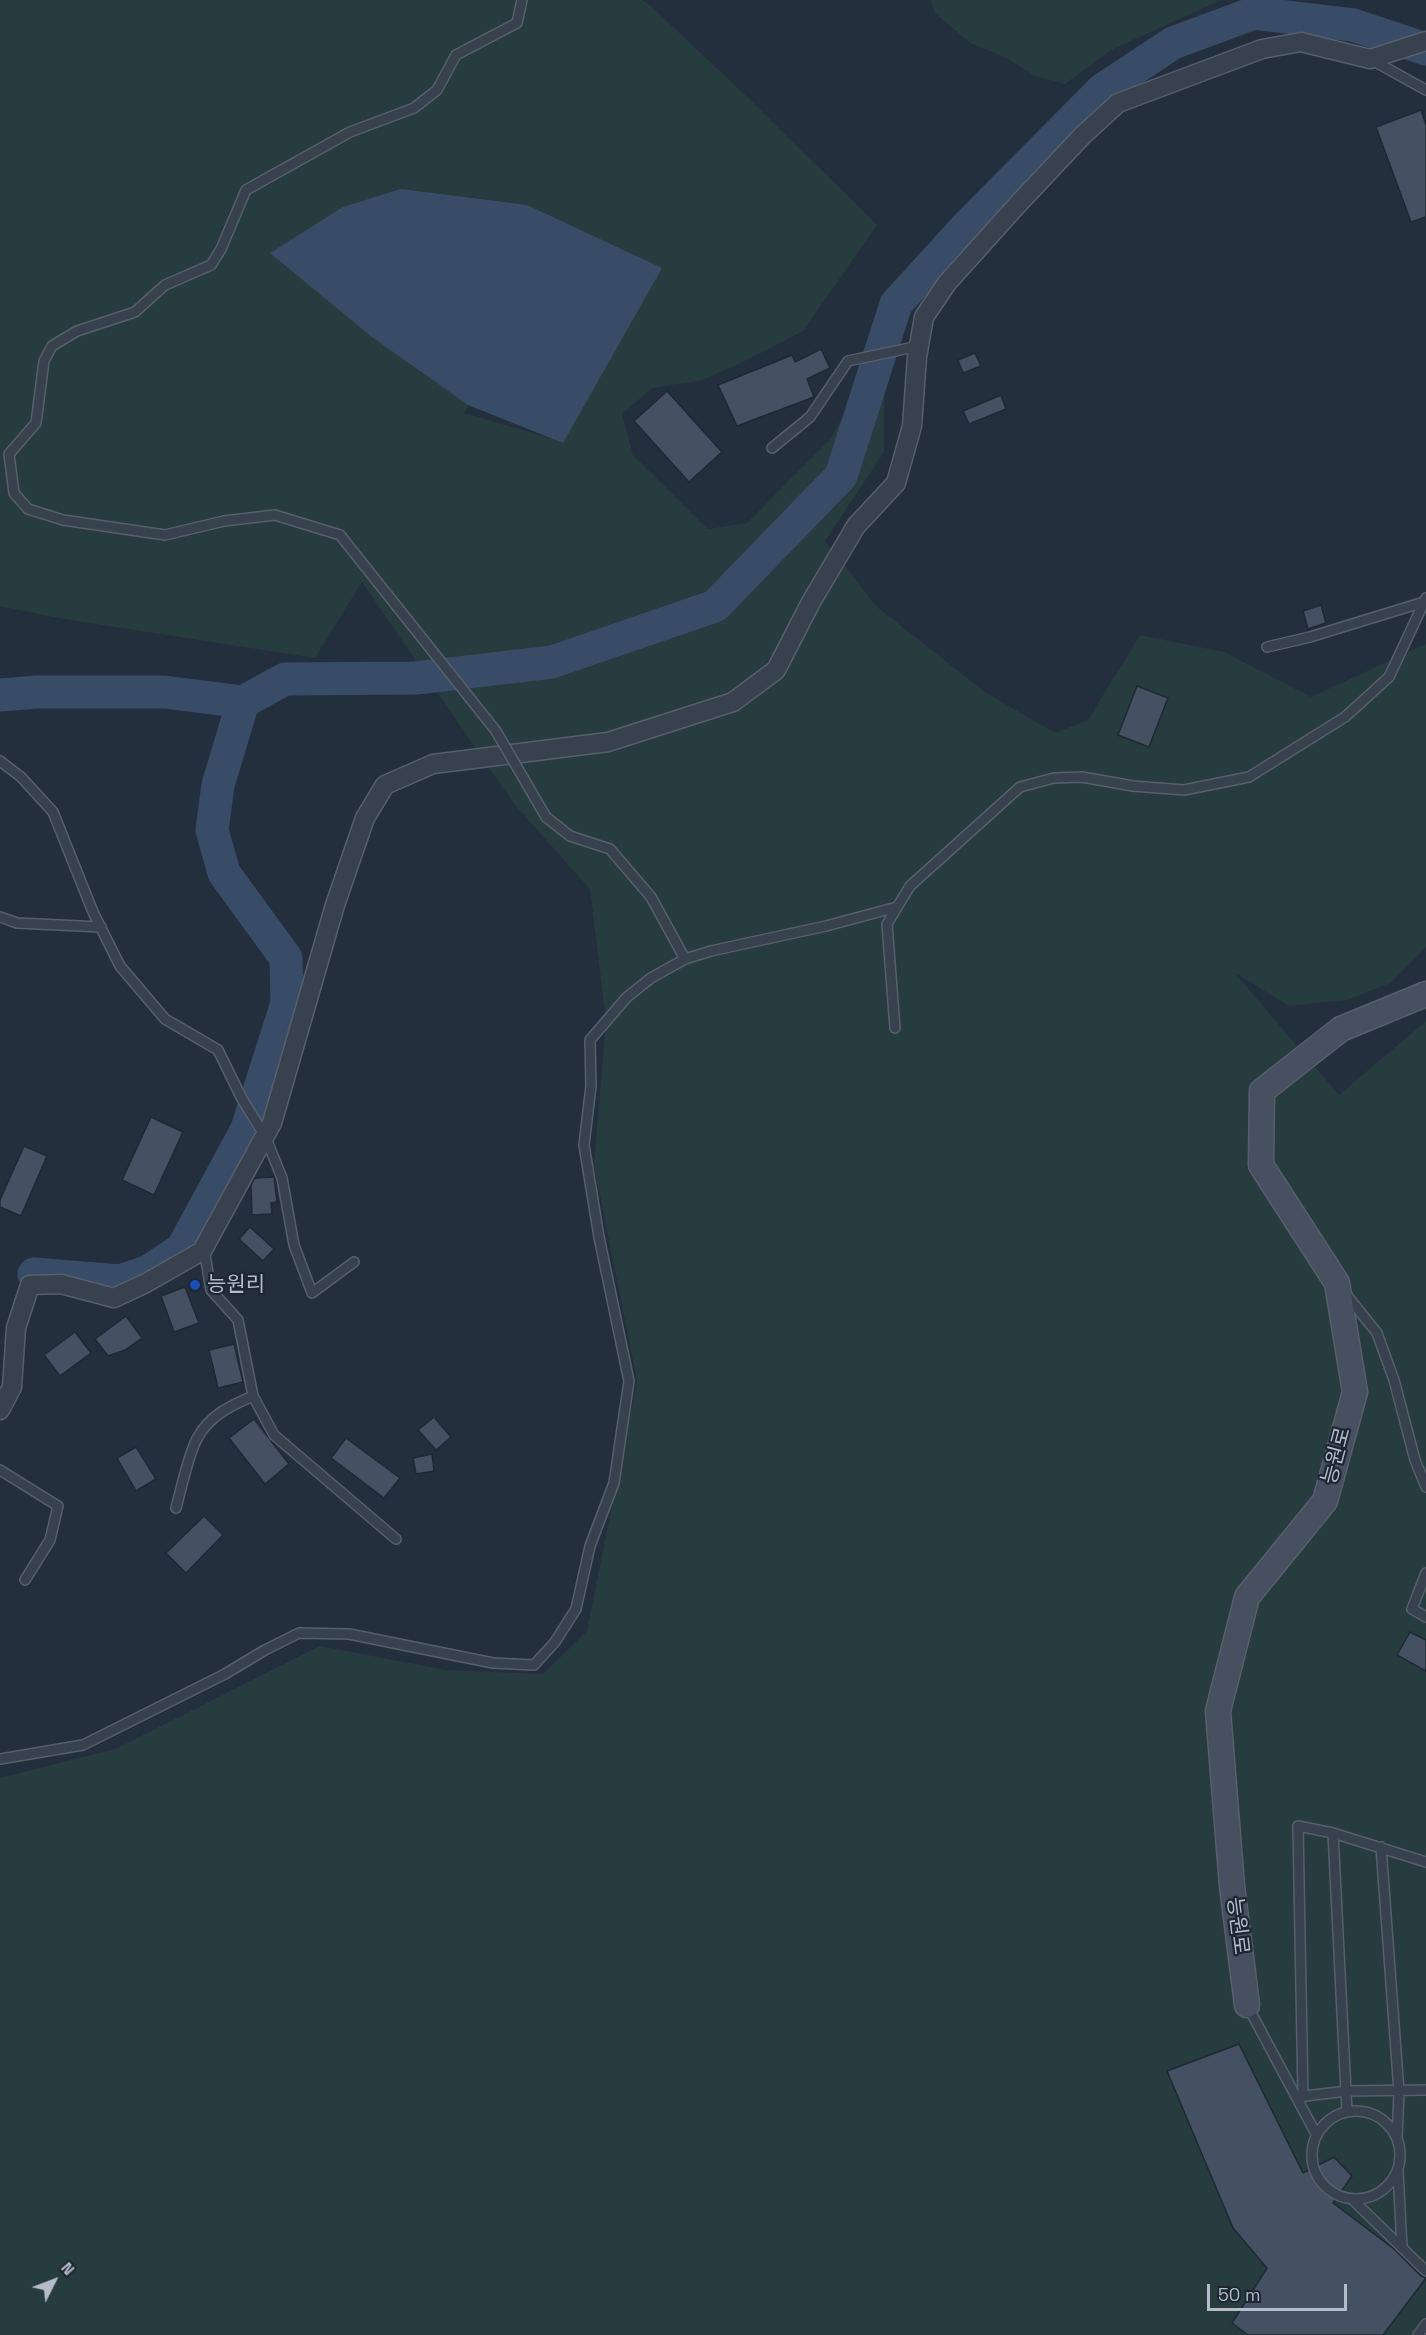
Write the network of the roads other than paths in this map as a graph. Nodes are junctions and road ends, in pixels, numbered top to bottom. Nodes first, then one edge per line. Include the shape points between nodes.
1 (522, 0) edge
2 (1426, 41) edge
3 (1371, 58) junction
4 (1426, 90) edge
5 (918, 346) junction
6 (772, 448) dead end
7 (1425, 600) edge
8 (1267, 647) dead end
9 (0, 761) edge
10 (897, 907) junction
11 (0, 917) edge
12 (100, 927) junction
13 (686, 959) junction
14 (1426, 994) edge
15 (895, 1028) dead end
16 (265, 1136) junction
17 (204, 1247) junction
18 (354, 1262) dead end
19 (1337, 1283) junction
20 (253, 1396) junction
21 (0, 1410) edge
22 (0, 1470) edge
23 (1426, 1487) edge
24 (176, 1508) dead end
25 (396, 1539) dead end
26 (1426, 1573) edge
27 (26, 1580) dead end
28 (1426, 1617) edge
29 (0, 1759) edge
30 (1333, 1833) junction
31 (1381, 1847) junction
32 (1426, 1862) edge
33 (1247, 2005) joint
34 (1426, 2090) edge
35 (1347, 2091) junction
36 (1399, 2092) junction
37 (1300, 2097) junction
38 (1347, 2112) junction
39 (1316, 2134) junction
40 (1397, 2138) junction
41 (1398, 2170) junction
42 (1353, 2200) junction
43 (1402, 2247) junction
44 (1426, 2271) edge
45 (1426, 2324) edge
46 (1418, 2335) edge

1 - 13 lane, bridge via 517,23 456,56 437,90 414,108 350,132 246,190 211,265 165,285 135,312 77,331 52,346 44,361 36,423 9,454 14,493 28,508 63,520 165,535 224,521 275,515 340,535 496,731 546,817 570,836 610,849 651,897
2 - 3 street
3 - 4 lane
3 - 5 street via 1301,42 1262,49 1118,103 1083,135 946,284 924,317
5 - 6 lane via 848,361 810,417
5 - 16 street via 912,426 896,483 856,526 776,670 732,702 608,742 433,764 385,785 365,818
7 - 8 lane
7 - 10 lane via 1389,677 1345,717 1249,777 1184,790 1082,777 1054,778 1020,787 910,886
9 - 12 lane via 21,777 53,812
10 - 13 lane
10 - 15 lane via 887,924
11 - 12 lane via 17,923
12 - 16 lane via 120,966 165,1019 218,1050
13 - 29 lane via 627,997 590,1040 591,1086 584,1145 628,1381 614,1483 590,1546 576,1609 555,1642 534,1665 493,1663 350,1634 299,1633 83,1745
14 - 19 street, 능원로 via 1341,1029 1262,1091 1261,1165
16 - 17 street
16 - 18 lane via 282,1178 294,1245 312,1293
17 - 20 lane via 211,1290 238,1320
17 - 21 street via 114,1298 62,1284 30,1285 16,1328 12,1387
19 - 23 lane via 1377,1333
19 - 33 street, 능원로 via 1355,1392 1325,1501 1247,1597 1218,1711 1232,1886
20 - 24 lane via 214,1417 197,1437
20 - 25 lane via 274,1435
22 - 27 lane via 58,1506 50,1540
26 - 28 lane via 1412,1610
30 - 31 lane
30 - 35 lane
30 - 37 lane via 1298,1826
31 - 32 lane
31 - 36 lane
33 - 37 lane
34 - 36 lane
35 - 36 lane
35 - 37 lane
35 - 38 lane
36 - 40 lane
37 - 39 lane
38 - 39 lane via 1326,2122
38 - 40 lane via 1368,2112 1382,2119
39 - 42 lane via 1311,2148 1317,2178 1332,2193
40 - 41 lane via 1401,2156
41 - 42 lane via 1380,2193
41 - 43 lane
42 - 43 lane
43 - 44 lane
45 - 46 lane

